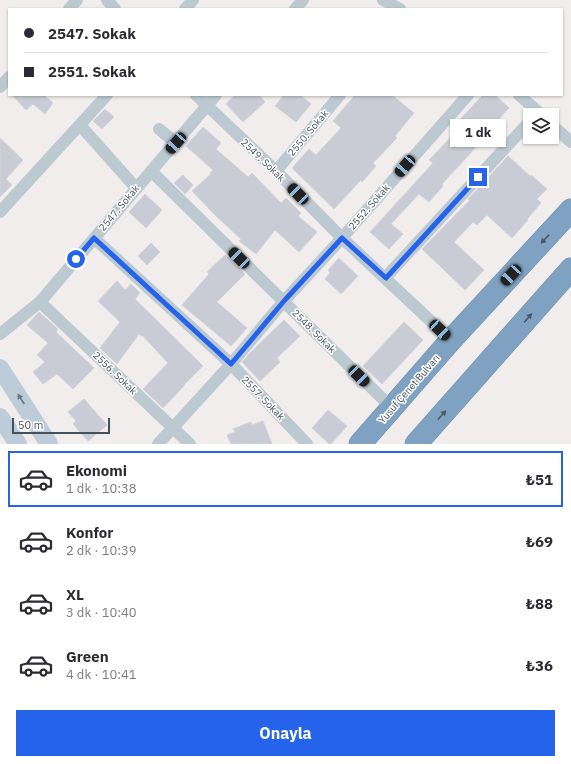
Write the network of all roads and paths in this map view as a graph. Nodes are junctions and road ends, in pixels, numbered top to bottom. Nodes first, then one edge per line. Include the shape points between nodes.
1 (77, 0) edge
2 (107, 0) edge
3 (193, 0) edge
4 (303, 0) edge
5 (383, 0) edge
6 (70, 8) edge
7 (114, 8) edge
8 (186, 8) edge
9 (296, 8) edge
10 (398, 8) edge
11 (8, 78) edge
12 (0, 87) edge
13 (107, 96) edge
14 (197, 96) edge
15 (215, 96) edge
16 (339, 96) edge
17 (467, 96) edge
18 (520, 96) edge
19 (206, 106) junction
20 (533, 108) edge
21 (80, 125) junction
22 (159, 129) dead end
23 (523, 129) edge
24 (559, 131) edge
25 (571, 142) edge
26 (176, 143) junction
27 (151, 171) junction
28 (276, 171) junction
29 (136, 188) junction
30 (571, 210) edge
31 (0, 212) edge
32 (94, 238) junction
33 (342, 238) junction
34 (571, 269) edge
35 (386, 278) junction
36 (284, 301) junction
37 (40, 302) junction
38 (0, 334) edge
39 (451, 340) junction
40 (231, 364) junction
41 (0, 368) edge
42 (392, 408) junction
43 (0, 417) edge
44 (173, 428) junction
45 (18, 444) edge
46 (49, 444) edge
47 (158, 444) edge
48 (190, 444) edge
49 (307, 444) edge
50 (360, 444) edge
51 (416, 444) edge

1 - 6 street
2 - 7 street
3 - 8 street
4 - 9 street
5 - 10 street
11 - 12 street
13 - 21 street
14 - 19 street, 2549. Sokak
15 - 19 street, 2547. Sokak
16 - 28 street, 2550. Sokak
17 - 33 street, 2552. Sokak
18 - 20 street
19 - 26 street, 2547. Sokak
19 - 28 street, 2549. Sokak
21 - 29 street
21 - 31 street
22 - 26 street
23 - 35 street
24 - 25 street
26 - 27 street, 2547. Sokak
27 - 29 street, 2547. Sokak
27 - 36 street, 2548. Sokak
28 - 33 street, 2549. Sokak
29 - 32 street, 2547. Sokak
30 -> 39 highway, Yusuf Çenet Bulvarı
32 - 37 street, 2547. Sokak
32 - 40 street, 2557. Sokak
33 - 35 street, 2549. Sokak
33 - 36 street, 2552. Sokak
51 -> 34 highway
35 - 39 street, 2549. Sokak
36 - 40 street, 2552. Sokak
36 - 42 street, 2548. Sokak
37 - 38 street, 2547. Sokak
37 - 44 street, 2556. Sokak
39 - 42 highway, Yusuf Çenet Bulvarı
40 - 44 street, 2552. Sokak
40 - 49 street, 2557. Sokak
46 -> 41 main road
42 - 50 highway, Yusuf Çenet Bulvarı
43 - 45 main road
44 - 47 street, 2552. Sokak
44 - 48 street, 2556. Sokak

